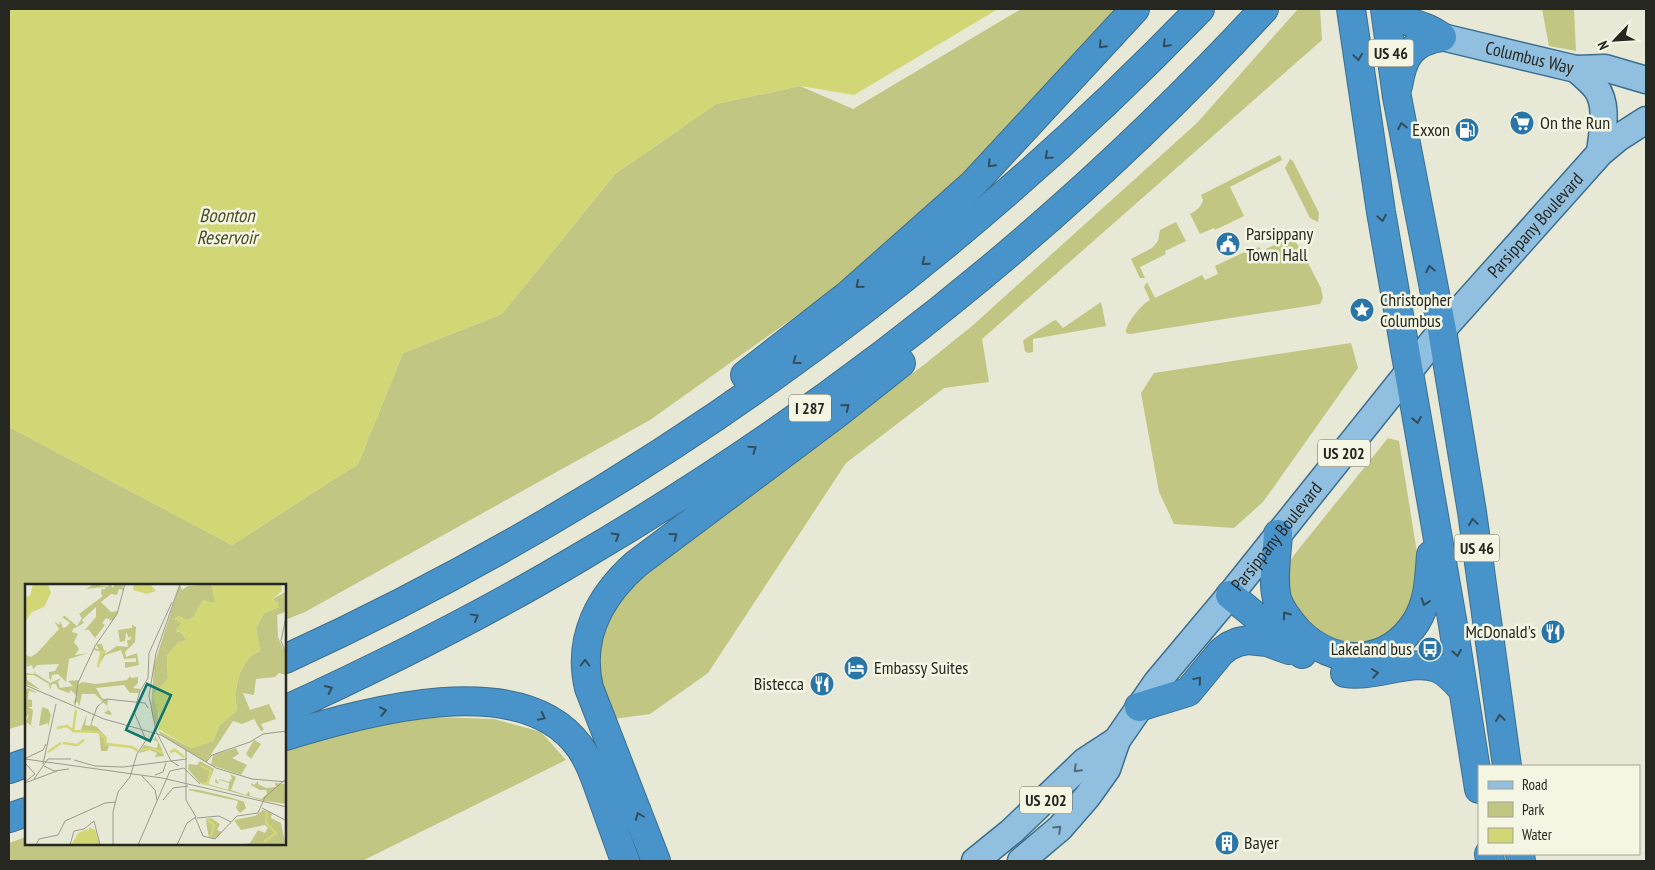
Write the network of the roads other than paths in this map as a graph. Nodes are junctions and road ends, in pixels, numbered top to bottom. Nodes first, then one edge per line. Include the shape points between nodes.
1 (1135, 9) edge
2 (1200, 9) edge
3 (1265, 9) edge
4 (1351, 9) edge
5 (1386, 9) edge
6 (1396, 9) edge
7 (1442, 37) junction
8 (1576, 69) junction
9 (1646, 80) edge
10 (1397, 96) junction
11 (1646, 120) edge
12 (1600, 152) junction
13 (1442, 330) junction
14 (1409, 371) junction
15 (1431, 501) junction
16 (1278, 534) junction
17 (1230, 595) junction
18 (380, 614) junction
19 (286, 659) edge
20 (1310, 661) junction
21 (1463, 690) junction
22 (1139, 707) junction
23 (286, 710) edge
24 (286, 736) edge
25 (1117, 740) junction
26 (25, 763) edge
27 (1507, 765) edge
28 (9, 769) edge
29 (1478, 783) edge
30 (25, 812) edge
31 (9, 818) edge
32 (626, 861) edge
33 (656, 861) edge
34 (974, 861) edge
35 (1021, 861) edge

1 -> 18 highway via 973,184 849,294 770,357 663,433 466,556
2 -> 18 highway, I 287 via 1122,88 1028,175 928,260 826,339 710,421 609,486 496,553
23 -> 3 highway, I 287 via 409,651 575,561 689,491 807,410 905,337 1059,210 1154,122
33 -> 3 highway via 585,674 584,660 590,631 613,588 636,564 839,412 966,311 1087,206 1153,138
4 -> 14 highway, US 46
5 - 10 highway, US 46
6 - 7 highway via 1408,22
7 - 8 main road, Columbus Way
7 - 10 highway via 1429,39 1412,49 1401,68
8 - 9 main road, Columbus Way via 1604,68
8 - 12 main road via 1600,96 1604,116
13 -> 10 highway, US 46
11 - 12 main road, Parsippany Boulevard / US 202
12 - 13 main road, Parsippany Boulevard / US 202
13 - 14 main road, Parsippany Boulevard / US 202
27 -> 13 highway, US 46 via 1472,512
14 -> 15 highway, US 46
14 - 16 main road, Parsippany Boulevard / US 202
15 -> 16 highway via 1429,588 1425,602 1405,635 1372,655 1352,657 1333,654 1307,640 1293,626 1282,610 1276,591
15 -> 21 highway, US 46
16 - 17 main road, Parsippany Boulevard / US 202
17 - 20 highway
17 - 22 main road, Parsippany Boulevard / US 202
18 - 19 highway, I 287
20 -> 21 highway via 1333,671 1352,674 1429,666 1438,668
22 -> 20 highway via 1188,692 1221,652 1238,642 1267,642
21 - 29 highway, US 46
22 - 25 main road, Parsippany Boulevard / US 202
24 -> 32 highway via 356,716 439,702 496,702 529,710 569,734 586,756
25 -> 34 main road, Parsippany Boulevard / US 202 via 1085,761 1019,825
35 -> 25 main road, Parsippany Boulevard / US 202 via 1060,828 1087,797 1107,769
26 - 28 highway
30 - 31 highway

